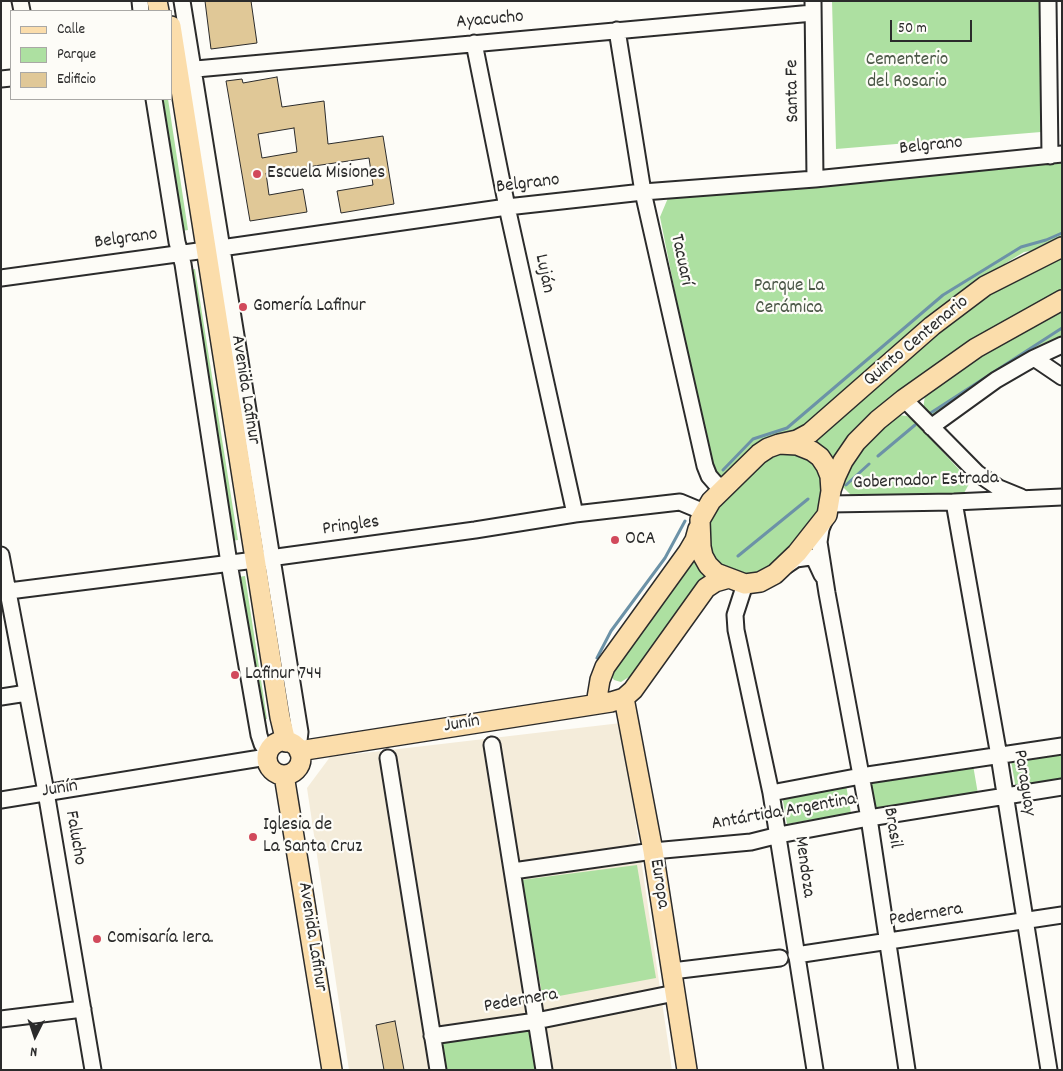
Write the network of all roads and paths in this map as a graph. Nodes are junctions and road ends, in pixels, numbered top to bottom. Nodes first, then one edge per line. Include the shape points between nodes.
1 (182, 1) edge
2 (1048, 1) edge
3 (813, 7) edge
4 (172, 30) edge
5 (617, 30) junction
6 (474, 43) junction
7 (1056, 63) edge
8 (181, 70) edge
9 (172, 96) edge
10 (154, 100) edge
11 (1056, 155) edge
12 (815, 179) junction
13 (643, 192) junction
14 (507, 206) junction
15 (1062, 247) edge
16 (201, 250) junction
17 (1, 278) edge
18 (1062, 300) edge
19 (1062, 345) edge
20 (1034, 358) junction
21 (1062, 377) edge
22 (904, 399) junction
23 (931, 428) junction
24 (779, 444) junction
25 (975, 471) junction
26 (726, 487) junction
27 (1062, 497) edge
28 (1025, 499) junction
29 (954, 502) junction
30 (970, 502) junction
31 (829, 504) junction
32 (575, 514) junction
33 (702, 516) junction
34 (1, 555) edge
35 (250, 560) junction
36 (775, 574) junction
37 (737, 581) junction
38 (4, 591) edge
39 (827, 594) junction
40 (27, 693) junction
41 (1, 697) edge
42 (624, 698) junction
43 (596, 704) junction
44 (492, 745) dead end
45 (1062, 746) edge
46 (282, 749) junction
47 (999, 756) junction
48 (388, 758) dead end
49 (284, 775) junction
50 (861, 776) junction
51 (1062, 787) edge
52 (46, 792) junction
53 (771, 793) junction
54 (1006, 796) junction
55 (1, 800) edge
56 (869, 818) junction
57 (779, 835) junction
58 (653, 851) junction
59 (513, 871) junction
60 (1062, 915) edge
61 (1024, 921) junction
62 (889, 942) junction
63 (796, 955) junction
64 (780, 958) dead end
65 (672, 971) junction
66 (675, 993) junction
67 (83, 1009) junction
68 (1, 1019) edge
69 (536, 1021) junction
70 (432, 1036) junction
71 (94, 1070) edge
72 (332, 1070) edge
73 (438, 1070) edge
74 (544, 1070) edge
75 (687, 1070) edge
76 (815, 1070) edge
77 (907, 1070) edge
78 (1049, 1070) edge

1 - 8 street, Avenida Lafinur
2 - 7 street
3 - 5 street, Ayacucho
3 - 12 street, Santa Fe
4 - 8 main road, Avenida Lafinur
5 - 6 street, Ayacucho
5 - 13 street, Tacuarí
6 - 8 street, Ayacucho
6 - 14 street, Luján
7 - 11 street
8 - 16 main road, Avenida Lafinur
9 - 16 main road, Avenida Lafinur
10 - 16 street, Avenida Lafinur
11 - 12 street, Belgrano
12 - 13 street, Belgrano
13 - 14 street, Belgrano
13 - 26 street, Tacuarí via 705,466 716,484
14 - 16 street, Belgrano
14 - 32 street, Luján
15 - 24 main road, Quinto Centenario via 985,286 932,326 810,433
16 - 17 street, Belgrano
16 - 35 main road, Avenida Lafinur
16 - 35 street, Avenida Lafinur
18 - 22 main road, Quinto Centenario via 976,348
19 - 20 street
20 - 21 street
20 - 23 street via 996,380
22 - 23 street, Gobernador Estrada
22 - 31 main road, Quinto Centenario via 856,442 836,476
23 - 25 street, Gobernador Estrada
24 - 26 main road via 758,454
24 - 31 main road via 797,445 820,457 830,476
25 - 28 street, Gobernador Estrada via 999,488
25 - 30 street via 980,481 978,492
26 - 33 main road via 711,501
27 - 28 street, Gobernador Estrada
28 - 30 street, Gobernador Estrada
29 - 30 street, Gobernador Estrada
29 - 31 street, Gobernador Estrada
29 - 47 street, Paraguay
31 - 36 main road via 802,548
31 - 39 street, Brasil via 820,542
32 - 33 street, Pringles via 680,502
32 - 35 street, Pringles
33 - 37 main road via 703,556 716,573
33 - 43 main road via 688,552 605,667
34 - 38 street, Falucho
35 - 38 street, Pringles
35 - 46 main road, Avenida Lafinur via 280,717
35 - 46 street, Avenida Lafinur via 259,735 262,744
36 - 37 main road via 760,582
36 - 39 street, Brasil via 796,559 810,558 818,566
37 - 42 main road via 715,582 706,588
37 - 53 street, Mendoza via 736,630
38 - 40 street, Falucho
39 - 50 street, Brasil
40 - 41 street
40 - 52 street, Falucho
42 - 43 main road, Junín
42 - 58 main road, Europa
43 - 46 main road, Junín
44 - 59 street
45 - 47 street, Antártida Argentina
46 - 49 main road via 268,764 273,771
46 - 49 main road via 300,760 297,769
46 - 52 street, Junín
47 - 50 street, Antártida Argentina
47 - 54 street, Paraguay
48 - 70 street
49 - 72 main road, Avenida Lafinur
50 - 53 street, Antártida Argentina
50 - 56 street, Brasil
51 - 54 street, Antártida Argentina
52 - 55 street, Junín
52 - 67 street, Falucho
53 - 57 street, Mendoza
54 - 56 street, Antártida Argentina
54 - 61 street, Paraguay
56 - 57 street, Antártida Argentina
56 - 62 street, Brasil
57 - 58 street, Antártida Argentina via 751,842
57 - 63 street, Mendoza
58 - 59 street, Antártida Argentina
58 - 65 main road, Europa
59 - 69 street
60 - 61 street, Pedernera
61 - 62 street, Pedernera
61 - 78 street, Paraguay
62 - 63 street, Pedernera
62 - 77 street, Brasil
63 - 76 street, Mendoza
64 - 65 street
65 - 66 main road, Europa
66 - 69 street, Pedernera
66 - 75 main road, Europa
67 - 68 street
67 - 71 street, Falucho
69 - 70 street, Pedernera
69 - 74 street
70 - 73 street

